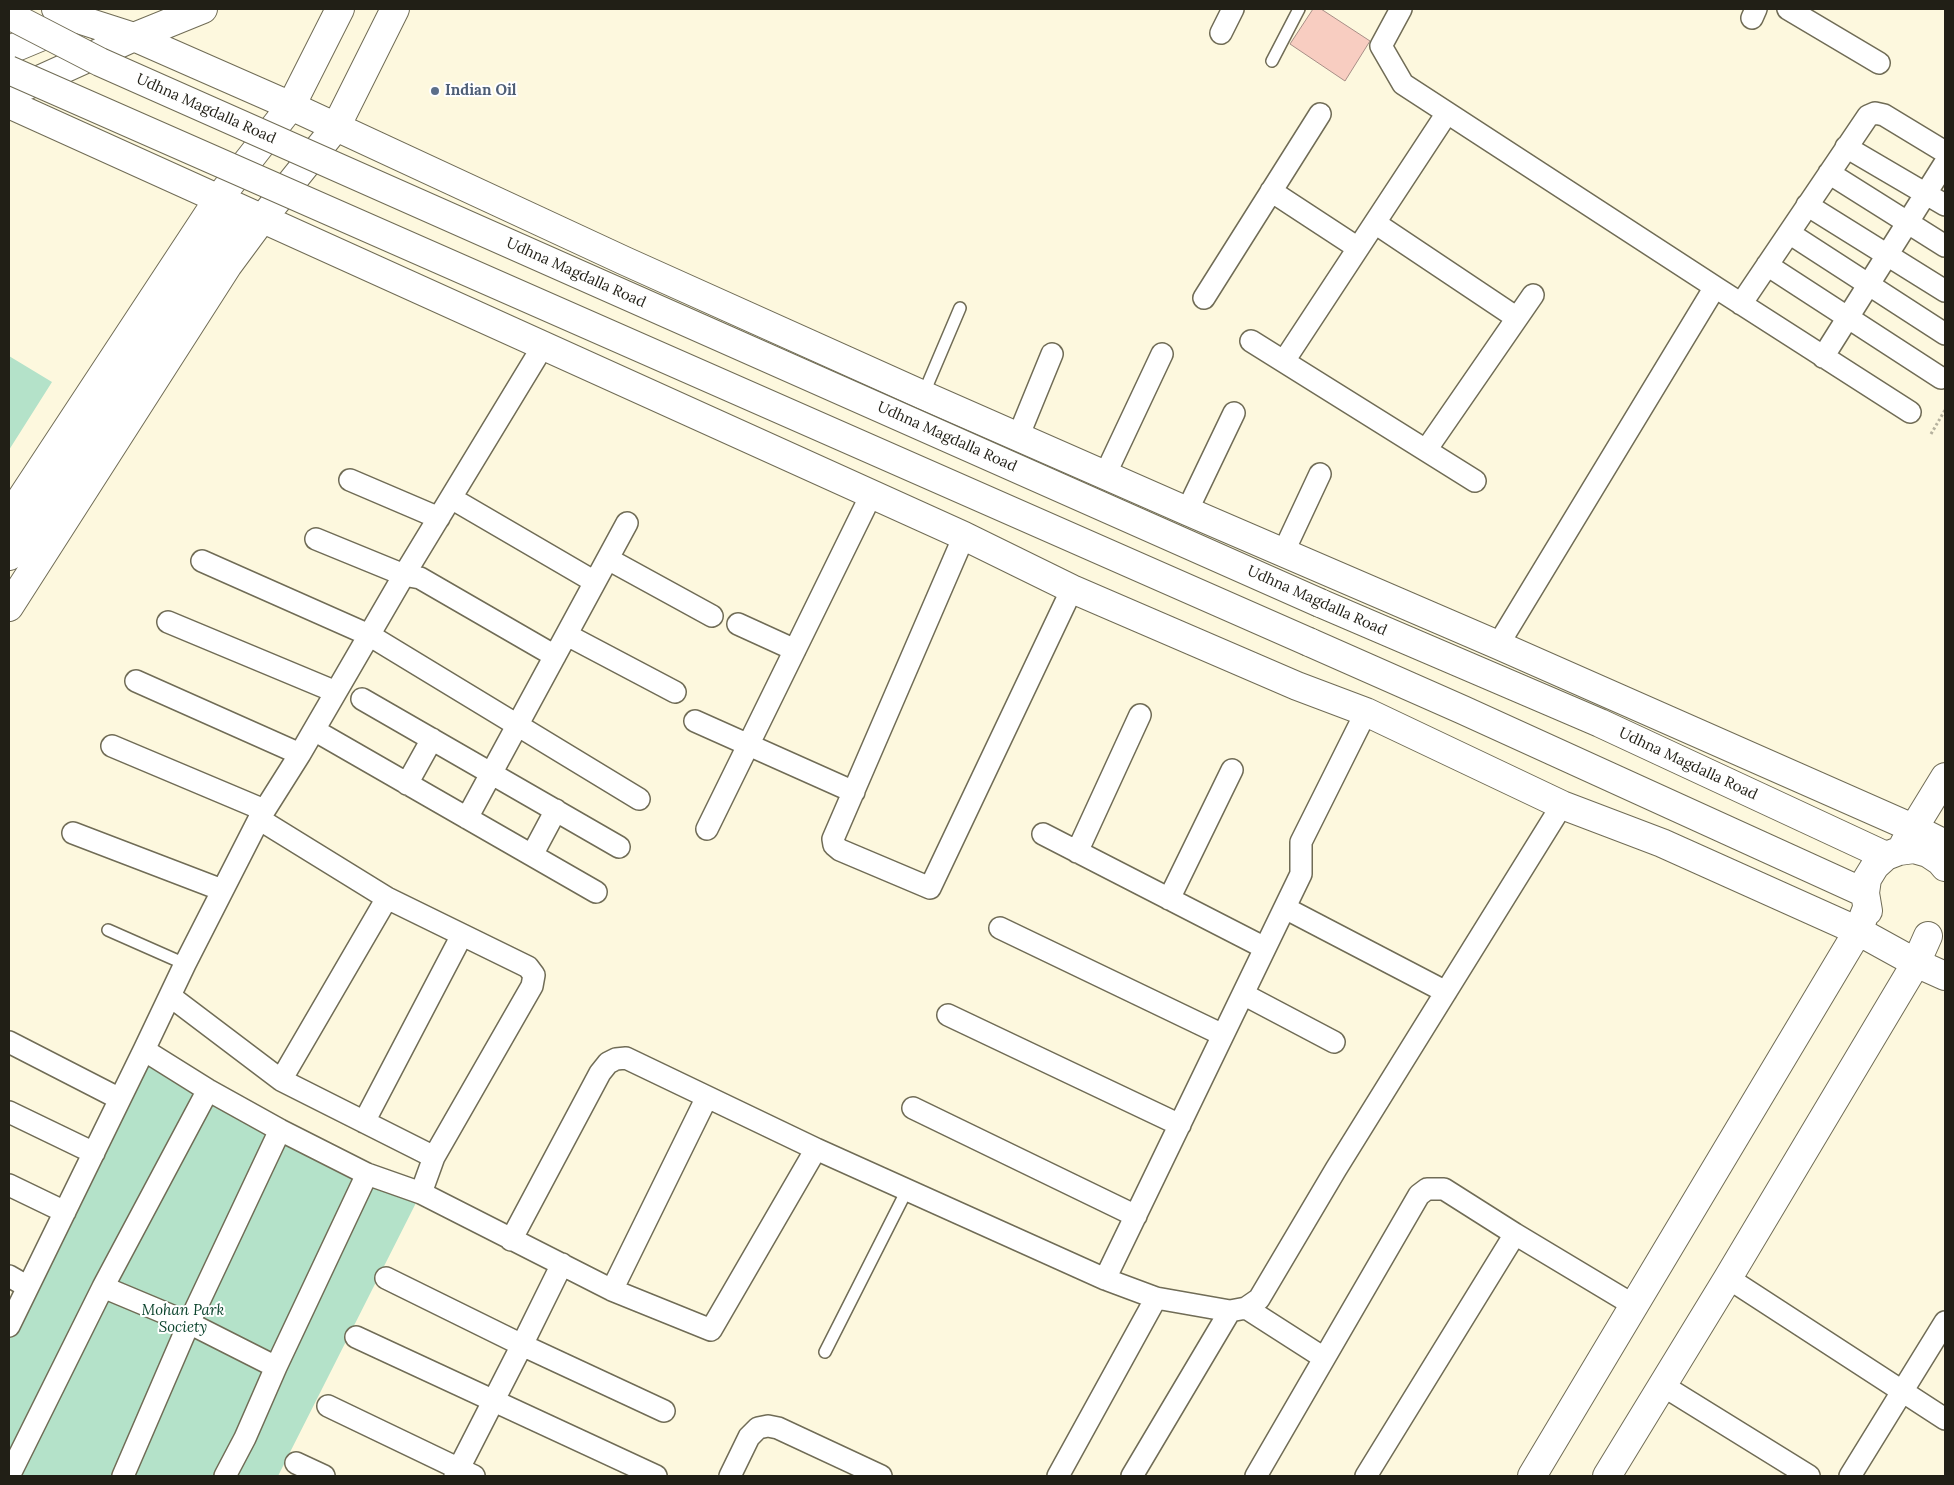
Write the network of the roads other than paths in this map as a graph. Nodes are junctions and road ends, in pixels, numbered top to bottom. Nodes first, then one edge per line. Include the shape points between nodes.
1 (107, 9) edge
2 (203, 9) edge
3 (340, 9) edge
4 (395, 9) edge
5 (1233, 9) edge
6 (1299, 9) edge
7 (1401, 9) edge
8 (1788, 9) edge
9 (55, 12) edge
10 (9, 15) edge
11 (9, 22) edge
12 (1221, 33) dead end
13 (134, 37) junction
14 (9, 50) edge
15 (1272, 61) dead end
16 (1879, 63) dead end
17 (9, 70) edge
18 (9, 94) edge
19 (9, 104) edge
20 (291, 106) junction
21 (1447, 113) junction
22 (1320, 114) dead end
23 (336, 127) junction
24 (1846, 148) junction
25 (1945, 152) edge
26 (1945, 163) edge
27 (1829, 173) junction
28 (1272, 191) junction
29 (1926, 194) junction
30 (1807, 205) junction
31 (1945, 205) edge
32 (241, 208) junction
33 (1374, 222) junction
34 (1908, 222) junction
35 (1789, 233) junction
36 (1945, 246) edge
37 (1358, 248) junction
38 (1888, 255) junction
39 (1767, 265) junction
40 (1869, 284) junction
41 (1715, 287) junction
42 (1945, 291) edge
43 (1533, 295) dead end
44 (1204, 298) dead end
45 (1741, 304) junction
46 (960, 308) dead end
47 (176, 311) junction
48 (1848, 317) junction
49 (1517, 318) junction
50 (1945, 334) edge
51 (1251, 340) dead end
52 (543, 346) junction
53 (1052, 354) dead end
54 (1162, 354) dead end
55 (1823, 357) junction
56 (1284, 361) junction
57 (1941, 378) dead end
58 (923, 395) junction
59 (1910, 412) dead end
60 (1234, 413) dead end
61 (1018, 437) junction
62 (1426, 450) junction
63 (1320, 474) dead end
64 (1105, 475) junction
65 (350, 480) dead end
66 (1475, 481) dead end
67 (872, 495) junction
68 (451, 498) junction
69 (1187, 512) junction
70 (9, 517) edge
71 (439, 518) junction
72 (628, 522) dead end
73 (964, 536) junction
74 (316, 539) dead end
75 (1283, 553) junction
76 (9, 556) edge
77 (608, 559) junction
78 (202, 561) dead end
79 (404, 575) junction
80 (595, 582) junction
81 (9, 587) edge
82 (1072, 589) junction
83 (9, 607) edge
84 (712, 616) dead end
85 (168, 622) dead end
86 (738, 624) dead end
87 (369, 635) junction
88 (567, 635) junction
89 (1498, 645) junction
90 (795, 650) junction
91 (555, 656) junction
92 (136, 681) dead end
93 (336, 692) junction
94 (675, 692) dead end
95 (362, 699) dead end
96 (1366, 712) junction
97 (1140, 715) dead end
98 (695, 721) dead end
99 (518, 725) junction
100 (314, 730) junction
101 (432, 739) junction
102 (748, 745) junction
103 (112, 746) dead end
104 (300, 754) junction
105 (1232, 770) dead end
106 (492, 773) junction
107 (1945, 778) edge
108 (407, 784) junction
109 (854, 792) junction
110 (639, 799) dead end
111 (1562, 805) junction
112 (556, 810) junction
113 (261, 814) junction
114 (467, 818) junction
115 (707, 829) dead end
116 (1915, 829) junction
117 (73, 833) dead end
118 (1042, 834) dead end
119 (1945, 844) edge
120 (618, 846) dead end
121 (1077, 852) junction
122 (1893, 853) junction
123 (532, 856) junction
124 (1945, 867) edge
125 (222, 890) junction
126 (596, 892) dead end
127 (386, 898) junction
128 (1169, 899) junction
129 (1285, 908) junction
130 (1863, 911) junction
131 (1000, 928) dead end
132 (1940, 929) edge
133 (108, 930) dead end
134 (462, 935) junction
135 (1265, 948) junction
136 (1916, 963) junction
137 (185, 964) junction
138 (1945, 976) edge
139 (1446, 992) junction
140 (1243, 994) junction
141 (170, 996) junction
142 (948, 1015) dead end
143 (1223, 1035) junction
144 (9, 1042) edge
145 (1334, 1042) dead end
146 (144, 1050) junction
147 (281, 1080) junction
148 (208, 1090) junction
149 (707, 1097) junction
150 (120, 1099) junction
151 (913, 1108) dead end
152 (9, 1112) edge
153 (364, 1122) junction
154 (1180, 1125) junction
155 (280, 1130) junction
156 (816, 1149) junction
157 (94, 1153) junction
158 (434, 1157) junction
159 (367, 1174) junction
160 (9, 1185) edge
161 (907, 1190) junction
162 (421, 1193) junction
163 (65, 1212) junction
164 (1136, 1216) junction
165 (1515, 1234) junction
166 (511, 1240) junction
167 (562, 1264) junction
168 (9, 1276) edge
169 (386, 1278) dead end
170 (1728, 1278) junction
171 (1105, 1279) junction
172 (28, 1287) junction
173 (103, 1287) junction
174 (612, 1290) junction
175 (1156, 1298) junction
176 (1635, 1306) junction
177 (1238, 1310) junction
178 (1945, 1322) edge
179 (189, 1323) junction
180 (9, 1326) edge
181 (356, 1337) dead end
182 (522, 1345) junction
183 (825, 1352) dead end
184 (1324, 1358) junction
185 (276, 1367) junction
186 (1662, 1385) junction
187 (1902, 1391) junction
188 (493, 1402) junction
189 (328, 1406) dead end
190 (664, 1411) dead end
191 (1945, 1419) edge
192 (296, 1463) dead end
193 (462, 1474) edge
194 (14, 1475) edge
195 (123, 1476) edge
196 (225, 1476) edge
197 (324, 1476) edge
198 (656, 1476) edge
199 (730, 1476) edge
200 (881, 1476) edge
201 (1058, 1476) edge
202 (1132, 1476) edge
203 (1256, 1476) edge
204 (1366, 1476) edge
205 (1532, 1476) edge
206 (1607, 1476) edge
207 (1809, 1476) edge
208 (1850, 1476) edge

1 - 9 main road
2 - 13 main road
3 - 20 main road
4 - 23 main road
5 - 12 street
6 - 15 lane
7 - 21 street via 1381,46 1403,84
8 - 16 street
9 - 11 lane
9 - 13 main road
9 - 14 main road
10 - 122 main road, Udhna Magdalla Road, bridge via 109,66 1320,603
13 - 18 main road
13 - 20 main road
17 - 130 main road, bridge via 1472,714
19 - 32 main road
20 - 23 main road
20 - 32 main road
21 - 33 street
21 - 41 street
22 - 28 street
23 - 32 main road
23 - 58 main road
24 - 25 street via 1868,116 1875,113 1884,115
24 - 27 street
24 - 29 street
26 - 29 street
27 - 30 street
27 - 34 street
28 - 37 street
28 - 44 street
29 - 31 street
29 - 34 street
30 - 35 street
30 - 38 street
32 - 47 main road
32 - 52 main road
32 - 70 main road
32 - 83 main road via 228,264
33 - 37 street
33 - 49 street
34 - 36 street
34 - 38 street
35 - 39 street
35 - 40 street
37 - 56 street
38 - 40 street
38 - 42 street
39 - 45 street
39 - 48 street
40 - 48 street
40 - 50 street
41 - 45 street
41 - 89 street
43 - 49 street
45 - 55 street
46 - 58 lane
47 - 76 main road via 148,340
47 - 81 main road via 165,348
48 - 55 street
48 - 57 street
49 - 62 street
51 - 56 street
52 - 67 main road
52 - 68 street
53 - 61 street
54 - 64 street
55 - 59 street
56 - 62 street
58 - 61 main road
60 - 69 street
61 - 64 main road
62 - 66 street
63 - 75 street
64 - 69 main road
65 - 71 street
67 - 73 main road
67 - 90 street
68 - 71 street
68 - 80 street
69 - 75 main road
71 - 79 street
72 - 77 street
73 - 82 main road
73 - 109 street
74 - 79 street
75 - 89 main road
77 - 80 street
77 - 84 street
78 - 87 street
79 - 87 street
79 - 91 street via 420,578
80 - 88 street
82 - 96 main road via 1297,686
82 - 109 street via 930,888 834,845 833,839
85 - 93 street
86 - 90 street
87 - 93 street
87 - 99 street
88 - 91 street
88 - 94 street
89 - 116 main road
90 - 102 street
91 - 99 street
92 - 104 street
93 - 100 street
95 - 101 street
96 - 111 main road
96 - 129 street via 1301,842 1301,874
97 - 121 street
98 - 102 street
99 - 106 street
99 - 110 street
100 - 104 street
100 - 108 street
101 - 106 street
101 - 108 street
102 - 109 street
102 - 115 street
103 - 113 street
104 - 113 street
105 - 128 street
106 - 112 street
106 - 114 street
107 - 116 main road
108 - 114 street
111 - 130 main road via 1662,844
111 - 139 street
112 - 120 street
112 - 123 street
113 - 125 street
113 - 127 street
114 - 123 street
116 - 119 main road
116 - 122 main road
117 - 125 street
118 - 121 street
121 - 128 street
122 - 124 main road, Udhna Magdalla Road via 1914,850 1928,853
122 - 130 main road via 1875,866 1867,879
123 - 126 street
125 - 137 street
127 - 134 street
127 - 147 street
128 - 135 street
129 - 135 street
129 - 139 street
130 - 132 main road via 1885,932 1899,938 1914,940
130 - 136 main road
130 - 176 main road
131 - 143 street
132 - 136 main road
133 - 137 lane
134 - 153 street
134 - 158 street via 528,967 534,980
135 - 140 street
136 - 138 main road
136 - 170 main road
137 - 141 street
139 - 177 street via 1259,1299
140 - 143 street
140 - 145 street
141 - 146 street
141 - 147 street
142 - 154 street
143 - 154 street
144 - 150 street
146 - 148 street
146 - 150 street
147 - 153 street
148 - 155 street
148 - 173 street
149 - 156 street
149 - 166 street via 626,1058 616,1058 608,1063
149 - 174 street
150 - 157 street
151 - 164 street
152 - 157 street
153 - 158 street
154 - 164 street
155 - 159 street
155 - 179 street
156 - 161 street
156 - 174 street via 711,1330
157 - 163 street
158 - 162 street
159 - 162 street
159 - 185 street
160 - 163 street
161 - 171 street
161 - 183 lane
162 - 166 street
163 - 172 street
164 - 171 street
165 - 176 street
165 - 184 street via 1444,1189 1427,1189 1419,1195
165 - 204 street
166 - 167 street
167 - 174 street
167 - 182 street
168 - 172 street
169 - 182 street
170 - 186 main road
170 - 187 street
171 - 175 street
172 - 180 street
173 - 179 street
173 - 194 street
175 - 177 street
175 - 201 street
176 - 205 main road
177 - 184 street
177 - 202 street
178 - 187 street
179 - 185 street
179 - 195 street
181 - 188 street
182 - 188 street
182 - 190 street
184 - 203 street
185 - 196 street
186 - 206 main road
186 - 207 street
187 - 191 street
187 - 208 street
188 - 193 street
188 - 198 street
189 - 193 street
192 - 197 street
199 - 200 street via 749,1437 758,1428 768,1426

